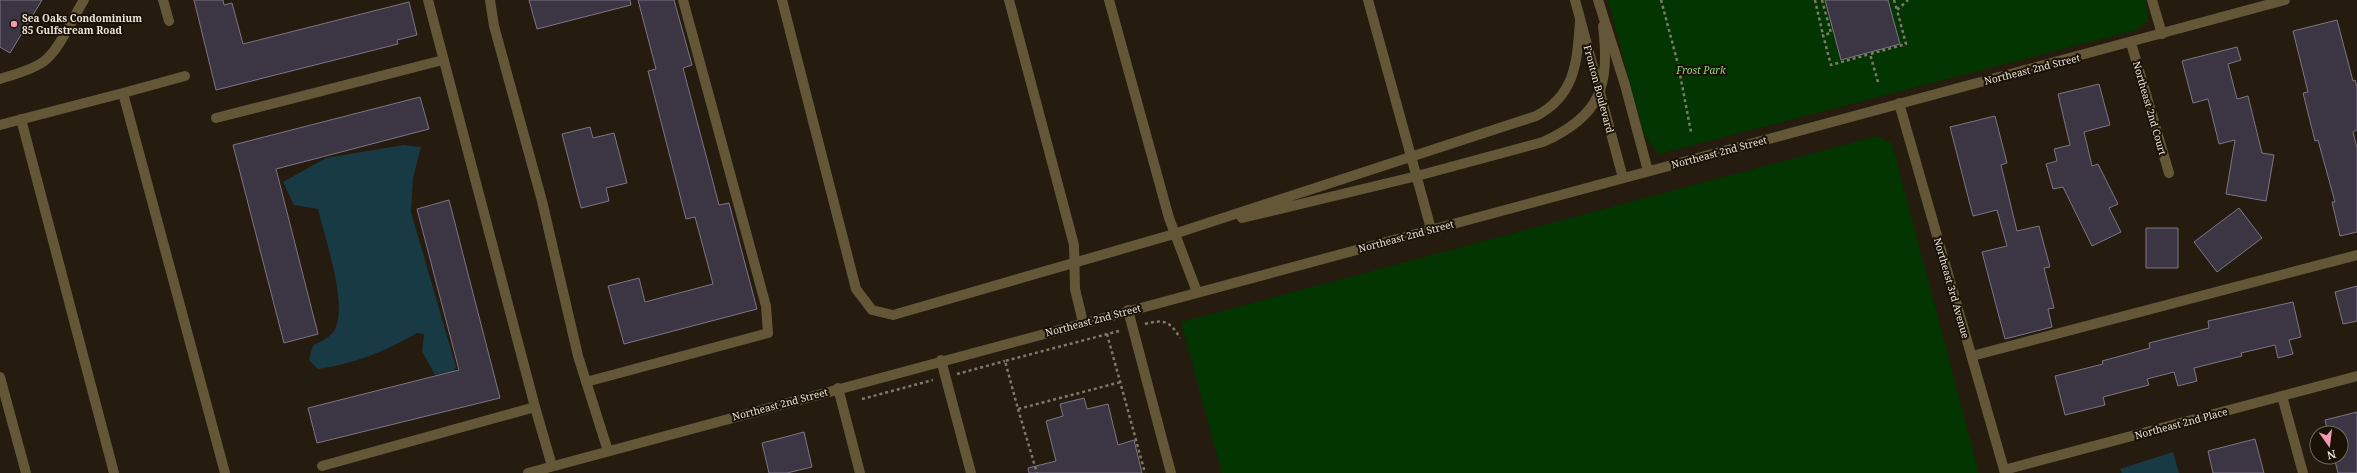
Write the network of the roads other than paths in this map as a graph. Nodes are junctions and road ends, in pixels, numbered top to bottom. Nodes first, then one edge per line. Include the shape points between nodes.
1 (84, 0) edge
2 (163, 0) edge
3 (428, 0) edge
4 (490, 0) edge
5 (683, 0) edge
6 (782, 0) edge
7 (1009, 0) edge
8 (1109, 0) edge
9 (1368, 0) edge
10 (1575, 0) edge
11 (1598, 0) edge
12 (2152, 0) edge
13 (2285, 0) edge
14 (1602, 16) junction
15 (1580, 19) junction
16 (169, 21) dead end
17 (2162, 34) junction
18 (2131, 43) junction
19 (443, 60) junction
20 (185, 76) dead end
21 (0, 79) edge
22 (123, 93) junction
23 (1600, 94) junction
24 (1899, 103) junction
25 (216, 118) dead end
26 (21, 119) junction
27 (0, 125) edge
28 (1411, 156) junction
29 (1648, 171) junction
30 (2169, 173) dead end
31 (1417, 176) junction
32 (1623, 178) junction
33 (1431, 229) junction
34 (1174, 234) junction
35 (2357, 255) edge
36 (1074, 263) junction
37 (1197, 292) junction
38 (1128, 310) junction
39 (1083, 322) junction
40 (1972, 356) junction
41 (941, 360) junction
42 (2357, 376) edge
43 (0, 377) edge
44 (586, 382) junction
45 (838, 388) junction
46 (2282, 396) junction
47 (535, 407) junction
48 (608, 451) junction
49 (322, 466) dead end
50 (552, 466) junction
51 (2005, 471) edge
52 (26, 473) edge
53 (114, 473) edge
54 (225, 473) edge
55 (528, 473) edge
56 (860, 473) edge
57 (971, 473) edge
58 (1171, 473) edge
59 (2303, 473) edge

1 - 21 street via 55,48 44,61 28,70
2 - 16 street
3 - 19 street
4 - 44 street via 494,26 542,201
5 - 44 street via 766,306 768,333
6 - 36 street via 856,289 872,310 893,315
7 - 36 street via 1074,245
8 - 34 street
9 - 28 street
10 - 15 street, Fronton Boulevard
11 - 14 street
12 - 17 street
13 - 17 street, Northeast 2nd Street
14 - 23 street via 1606,54
14 - 29 street via 1625,85
15 - 23 street, Fronton Boulevard
15 - 28 street via 1576,65 1566,89 1549,110
17 - 18 street, Northeast 2nd Street
18 - 24 street, Northeast 2nd Street
18 - 30 street, Northeast 2nd Court
19 - 25 street
19 - 47 street
20 - 22 street
22 - 26 street
22 - 54 street
23 - 31 street via 1578,122 1562,134 1543,142
23 - 32 street, Fronton Boulevard
24 - 29 street, Northeast 2nd Street
24 - 40 street, Northeast 3rd Avenue
26 - 27 street
26 - 53 street
28 - 31 street
28 - 34 street
29 - 32 street, Northeast 2nd Street
31 - 33 street
31 - 34 street
32 - 33 street, Northeast 2nd Street
33 - 37 street, Northeast 2nd Street
34 - 36 street
34 - 37 street
35 - 40 street
36 - 39 street via 1075,289
37 - 38 street, Northeast 2nd Street
38 - 39 street, Northeast 2nd Street
38 - 58 street
39 - 41 street, Northeast 2nd Street
40 - 51 street, Northeast 3rd Avenue
41 - 45 street, Northeast 2nd Street
41 - 57 street
42 - 46 street, Northeast 2nd Place
43 - 52 street
44 - 48 street
45 - 48 street, Northeast 2nd Street
45 - 56 street
46 - 51 street, Northeast 2nd Place
46 - 59 street
47 - 49 street
47 - 50 street
48 - 50 street, Northeast 2nd Street
50 - 55 street, Northeast 2nd Street

